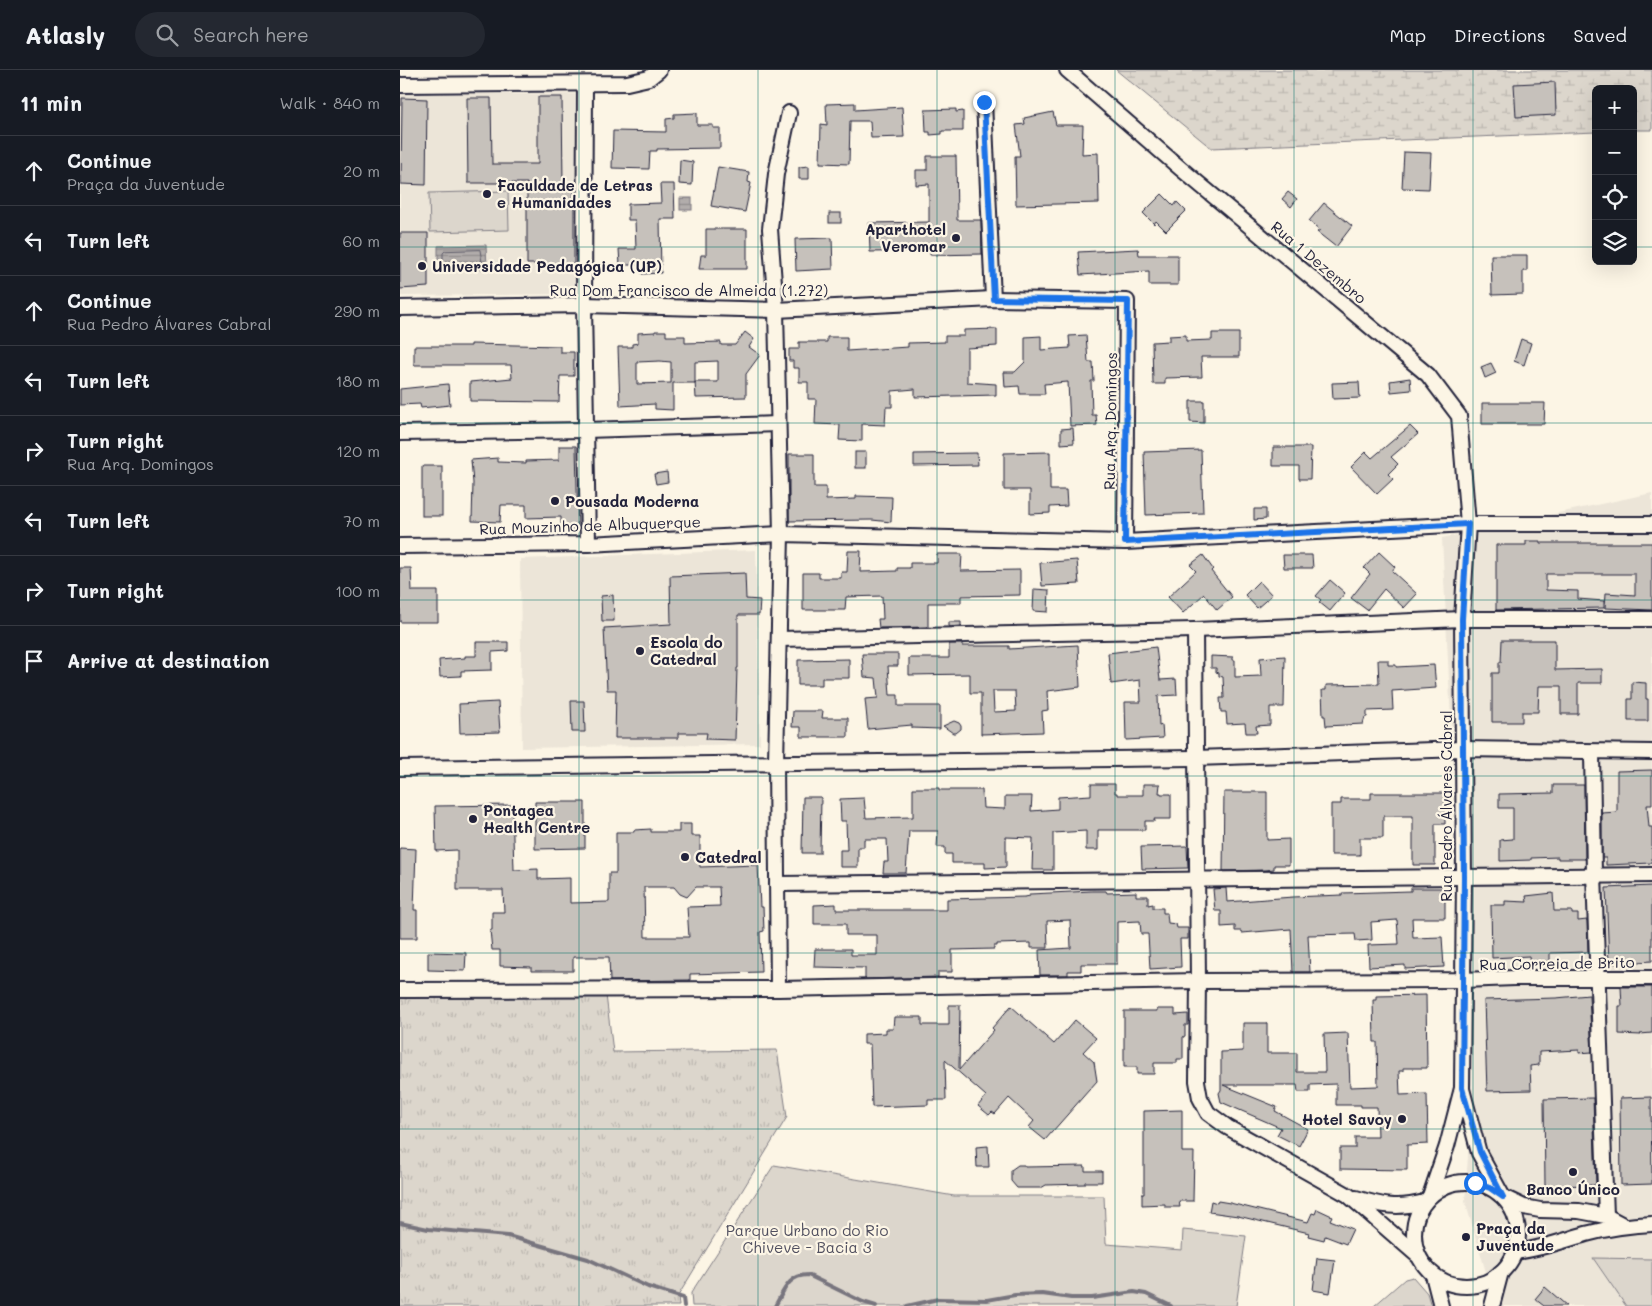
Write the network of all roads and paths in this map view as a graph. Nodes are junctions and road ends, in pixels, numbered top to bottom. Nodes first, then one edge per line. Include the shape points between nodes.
1 (659, 70) edge
2 (1067, 70) edge
3 (585, 84) junction
4 (400, 85) edge
5 (984, 102) dead end
6 (789, 113) dead end
7 (994, 299) junction
8 (1128, 301) joint
9 (584, 305) junction
10 (400, 308) edge
11 (776, 310) junction
12 (778, 424) junction
13 (586, 430) junction
14 (400, 433) edge
15 (1468, 524) junction
16 (1652, 524) edge
17 (781, 534) junction
18 (1125, 542) junction
19 (588, 544) junction
20 (400, 546) edge
21 (1462, 619) junction
22 (1652, 619) edge
23 (1195, 630) junction
24 (779, 639) junction
25 (1462, 749) junction
26 (1592, 752) junction
27 (1652, 752) edge
28 (1195, 758) junction
29 (776, 762) junction
30 (400, 768) edge
31 (1594, 874) junction
32 (1652, 875) edge
33 (1464, 877) junction
34 (1197, 880) junction
35 (777, 884) junction
36 (1597, 978) junction
37 (1652, 978) edge
38 (1462, 980) junction
39 (1198, 981) junction
40 (778, 989) junction
41 (400, 990) edge
42 (1462, 1088) junction
43 (1348, 1195) junction
44 (1503, 1197) junction
45 (1428, 1199) junction
46 (1606, 1216) junction
47 (1652, 1224) edge
48 (1623, 1225) junction
49 (1515, 1252) junction
50 (1418, 1254) junction
51 (1501, 1272) junction
52 (1433, 1275) junction
53 (1441, 1306) edge
54 (1492, 1306) edge

1 - 3 street via 649,78 627,83
2 - 15 street, Rua 1 Dezembro via 1428,375 1459,416
3 - 4 street
3 - 9 street
5 - 7 street
6 - 11 street via 776,174 770,229
7 - 8 street, Rua Dom Francisco de Almeida (1.272)
7 - 11 street, Rua Dom Francisco de Almeida (1.272)
8 - 18 street, Rua Arq. Domingos
9 - 10 street, Rua Dom Francisco de Almeida (1.272)
9 - 11 street, Rua Dom Francisco de Almeida (1.272)
9 - 13 street
11 - 12 street
12 - 13 street
12 - 17 street
13 - 14 street
13 - 19 street
15 - 16 street, Rua Mouzinho de Albuquerque
15 - 18 street, Rua Mouzinho de Albuquerque
15 - 21 street, Rua Pedro Álvares Cabral
17 - 18 street, Rua Mouzinho de Albuquerque
17 - 19 street, Rua Mouzinho de Albuquerque
17 - 24 street
19 - 20 street, Rua Mouzinho de Albuquerque
21 - 22 street
21 - 23 street
21 - 25 street, Rua Pedro Álvares Cabral
23 - 24 street
23 - 28 street
24 - 29 street
25 - 26 street
25 - 28 street
25 - 33 street, Rua Pedro Álvares Cabral
26 - 27 street
26 - 31 street
28 - 29 street
28 - 34 street
29 - 30 street
29 - 35 street
31 - 32 street
31 - 33 street
31 - 36 street
33 - 34 street
33 - 38 street, Rua Pedro Álvares Cabral
34 - 35 street
34 - 39 street
35 - 40 street
36 - 37 street, Rua Correia de Brito
36 - 38 street, Rua Correia de Brito
36 - 46 street
38 - 39 street, Rua Correia de Brito
38 - 42 street, Rua Pedro Álvares Cabral
39 - 40 street, Rua Correia de Brito
39 - 43 street via 1197,1081 1200,1098 1208,1113 1227,1128
40 - 41 street, Rua Correia de Brito
42 - 44 street via 1480,1152
42 - 45 street via 1447,1146
43 - 45 street via 1380,1206 1396,1207
43 - 50 street
44 - 45 street via 1475,1183 1459,1183 1444,1187
44 - 46 street via 1540,1210 1579,1211
44 - 49 street via 1516,1222
45 - 50 street via 1414,1227
46 - 48 street
47 - 48 street
48 - 49 street via 1536,1250
49 - 51 street
50 - 52 street
51 - 52 street via 1482,1284 1465,1286 1448,1283
51 - 54 street
52 - 53 street

